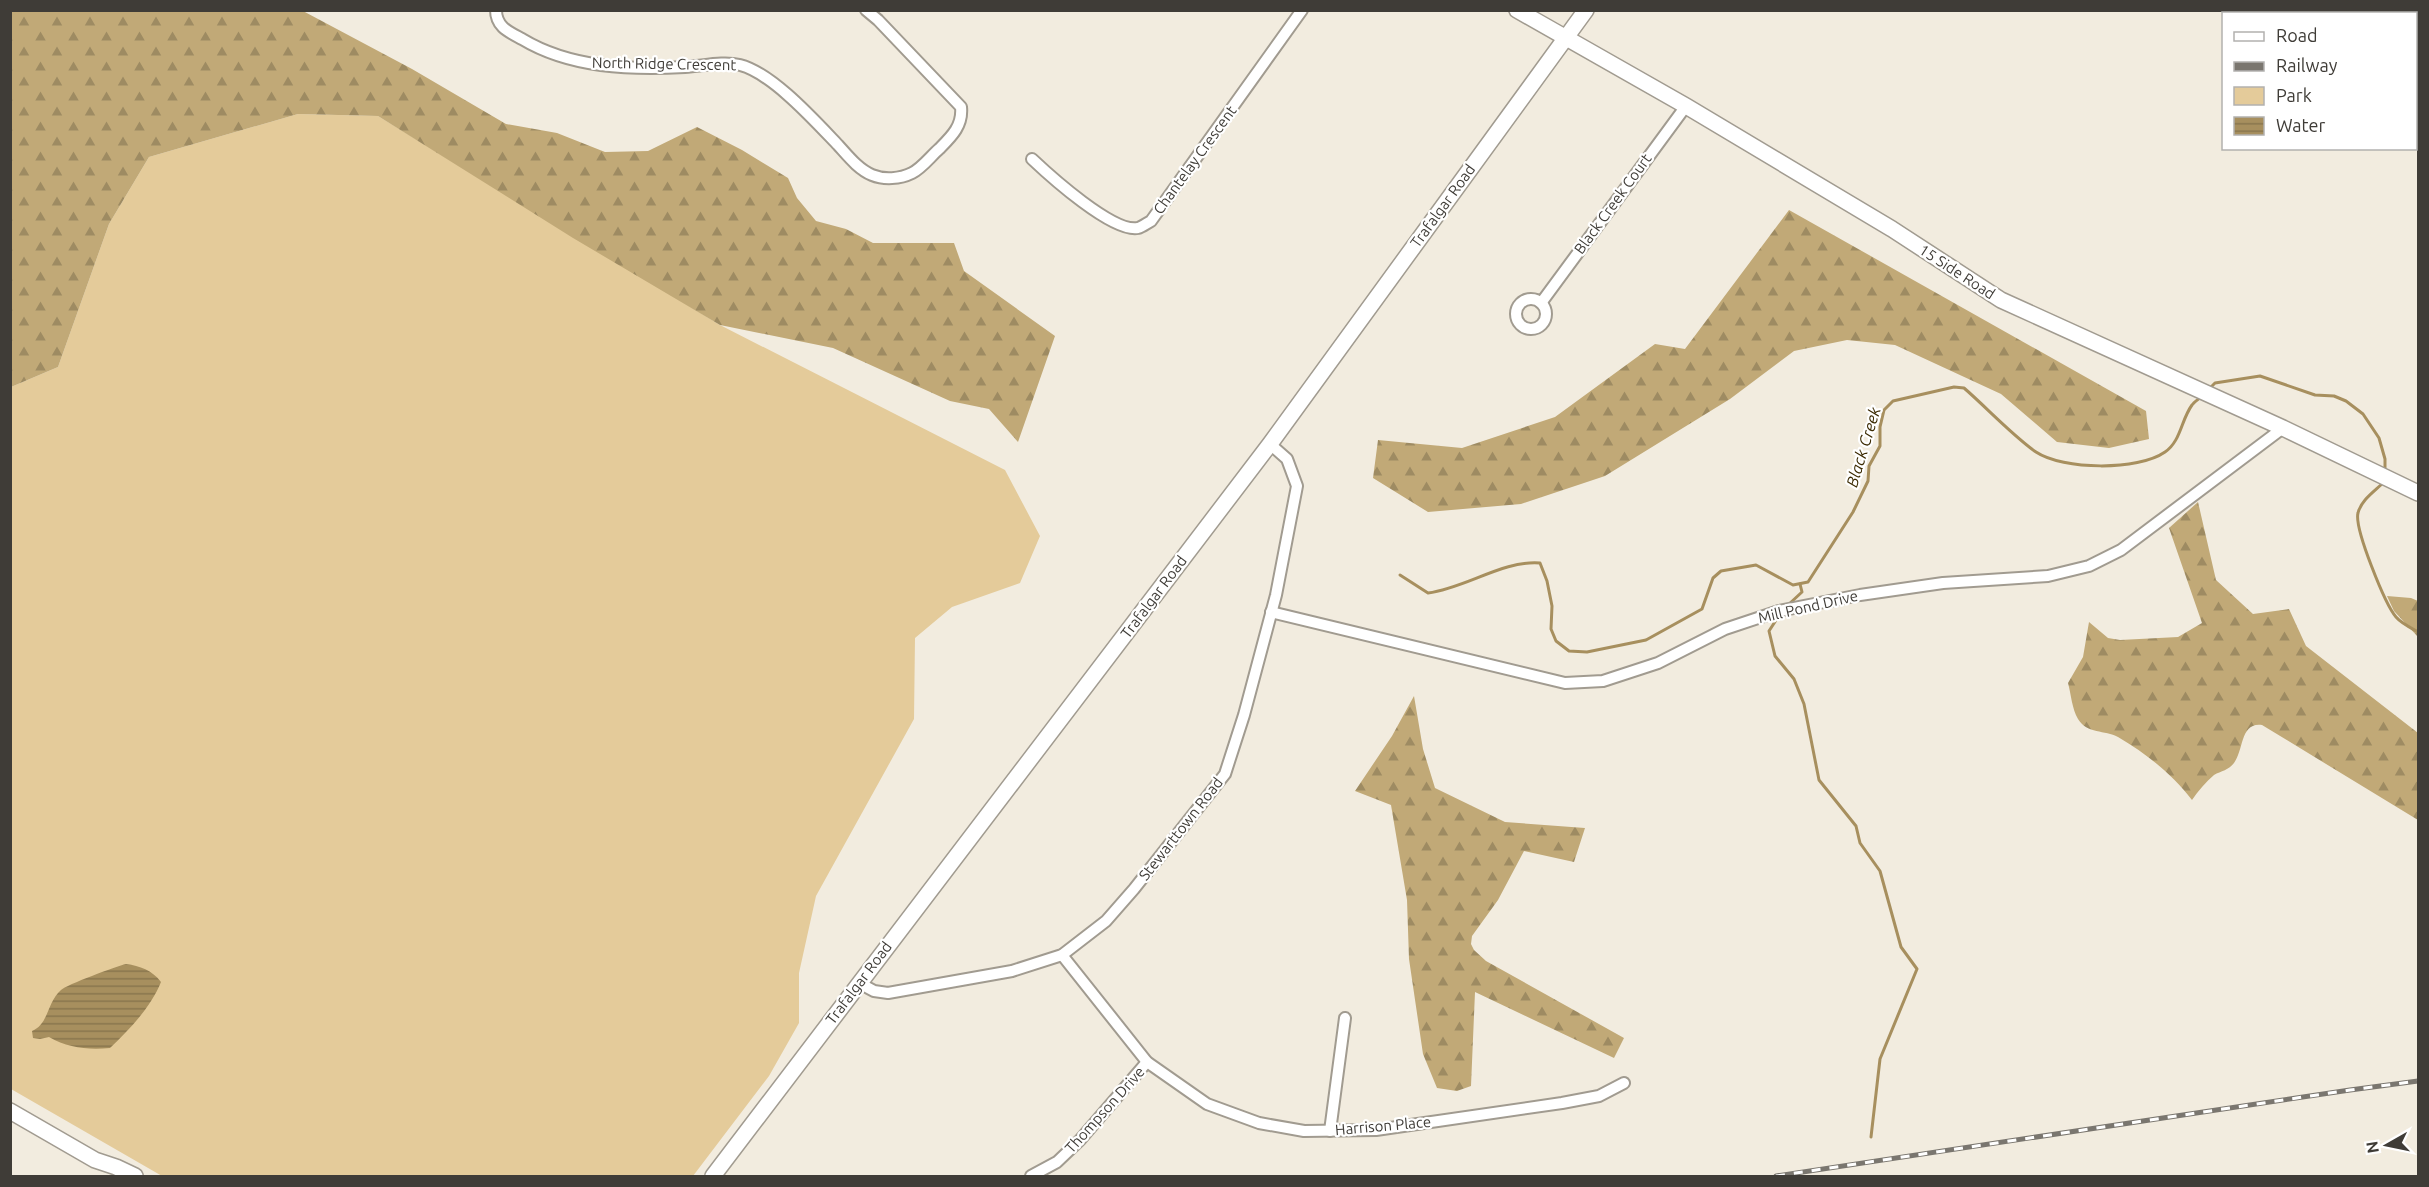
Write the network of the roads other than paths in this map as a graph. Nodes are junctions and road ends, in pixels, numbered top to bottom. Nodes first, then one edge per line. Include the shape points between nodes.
1 (496, 10) edge
2 (866, 10) edge
3 (1302, 10) edge
4 (1517, 10) edge
5 (1586, 10) edge
6 (1565, 38) junction
7 (1686, 106) junction
8 (1032, 159) dead end
9 (1540, 303) dead end
10 (2283, 428) junction
11 (1270, 444) junction
12 (2418, 493) edge
13 (1271, 612) junction
14 (1062, 955) junction
15 (859, 983) junction
16 (1345, 1018) dead end
17 (1147, 1062) junction
18 (1624, 1083) dead end
19 (10, 1111) edge
20 (1330, 1131) junction
21 (94, 1160) junction
22 (112, 1176) edge
23 (135, 1176) edge
24 (713, 1176) edge
25 (1031, 1176) edge

1 - 2 street, North Ridge Crescent via 506,30 534,47 580,61 665,67 728,63 751,69 805,112 866,172 880,178 902,177 920,168 951,136 960,123 961,107
3 - 8 street, Chantelay Crescent via 1151,222 1138,228 1121,226 1062,187
4 - 6 main road, 15 Side Road
5 - 6 main road, Trafalgar Road
6 - 7 main road, 15 Side Road
6 - 11 main road, Trafalgar Road
7 - 9 street, Black Creek Court
7 - 10 main road, 15 Side Road via 1892,229 2001,300
10 - 12 main road, 15 Side Road
10 - 13 street, Mill Pond Drive via 2121,550 2088,566 2048,576 1943,583 1779,611 1725,629 1658,663 1603,681 1564,683
11 - 13 street, Stewarttown Road via 1287,459 1298,486
11 - 15 main road, Trafalgar Road
13 - 14 street, Stewarttown Road via 1225,774 1106,921
14 - 15 street, Stewarttown Road via 1012,970 888,993
14 - 17 street, Harrison Place
15 - 24 main road, Trafalgar Road
16 - 20 street
17 - 20 street, Harrison Place via 1208,1104 1259,1123
17 - 25 street, Thompson Drive via 1080,1140 1057,1162
18 - 20 street, Harrison Place via 1599,1096 1562,1103 1376,1130
19 - 21 main road
21 - 22 main road
21 - 23 main road

